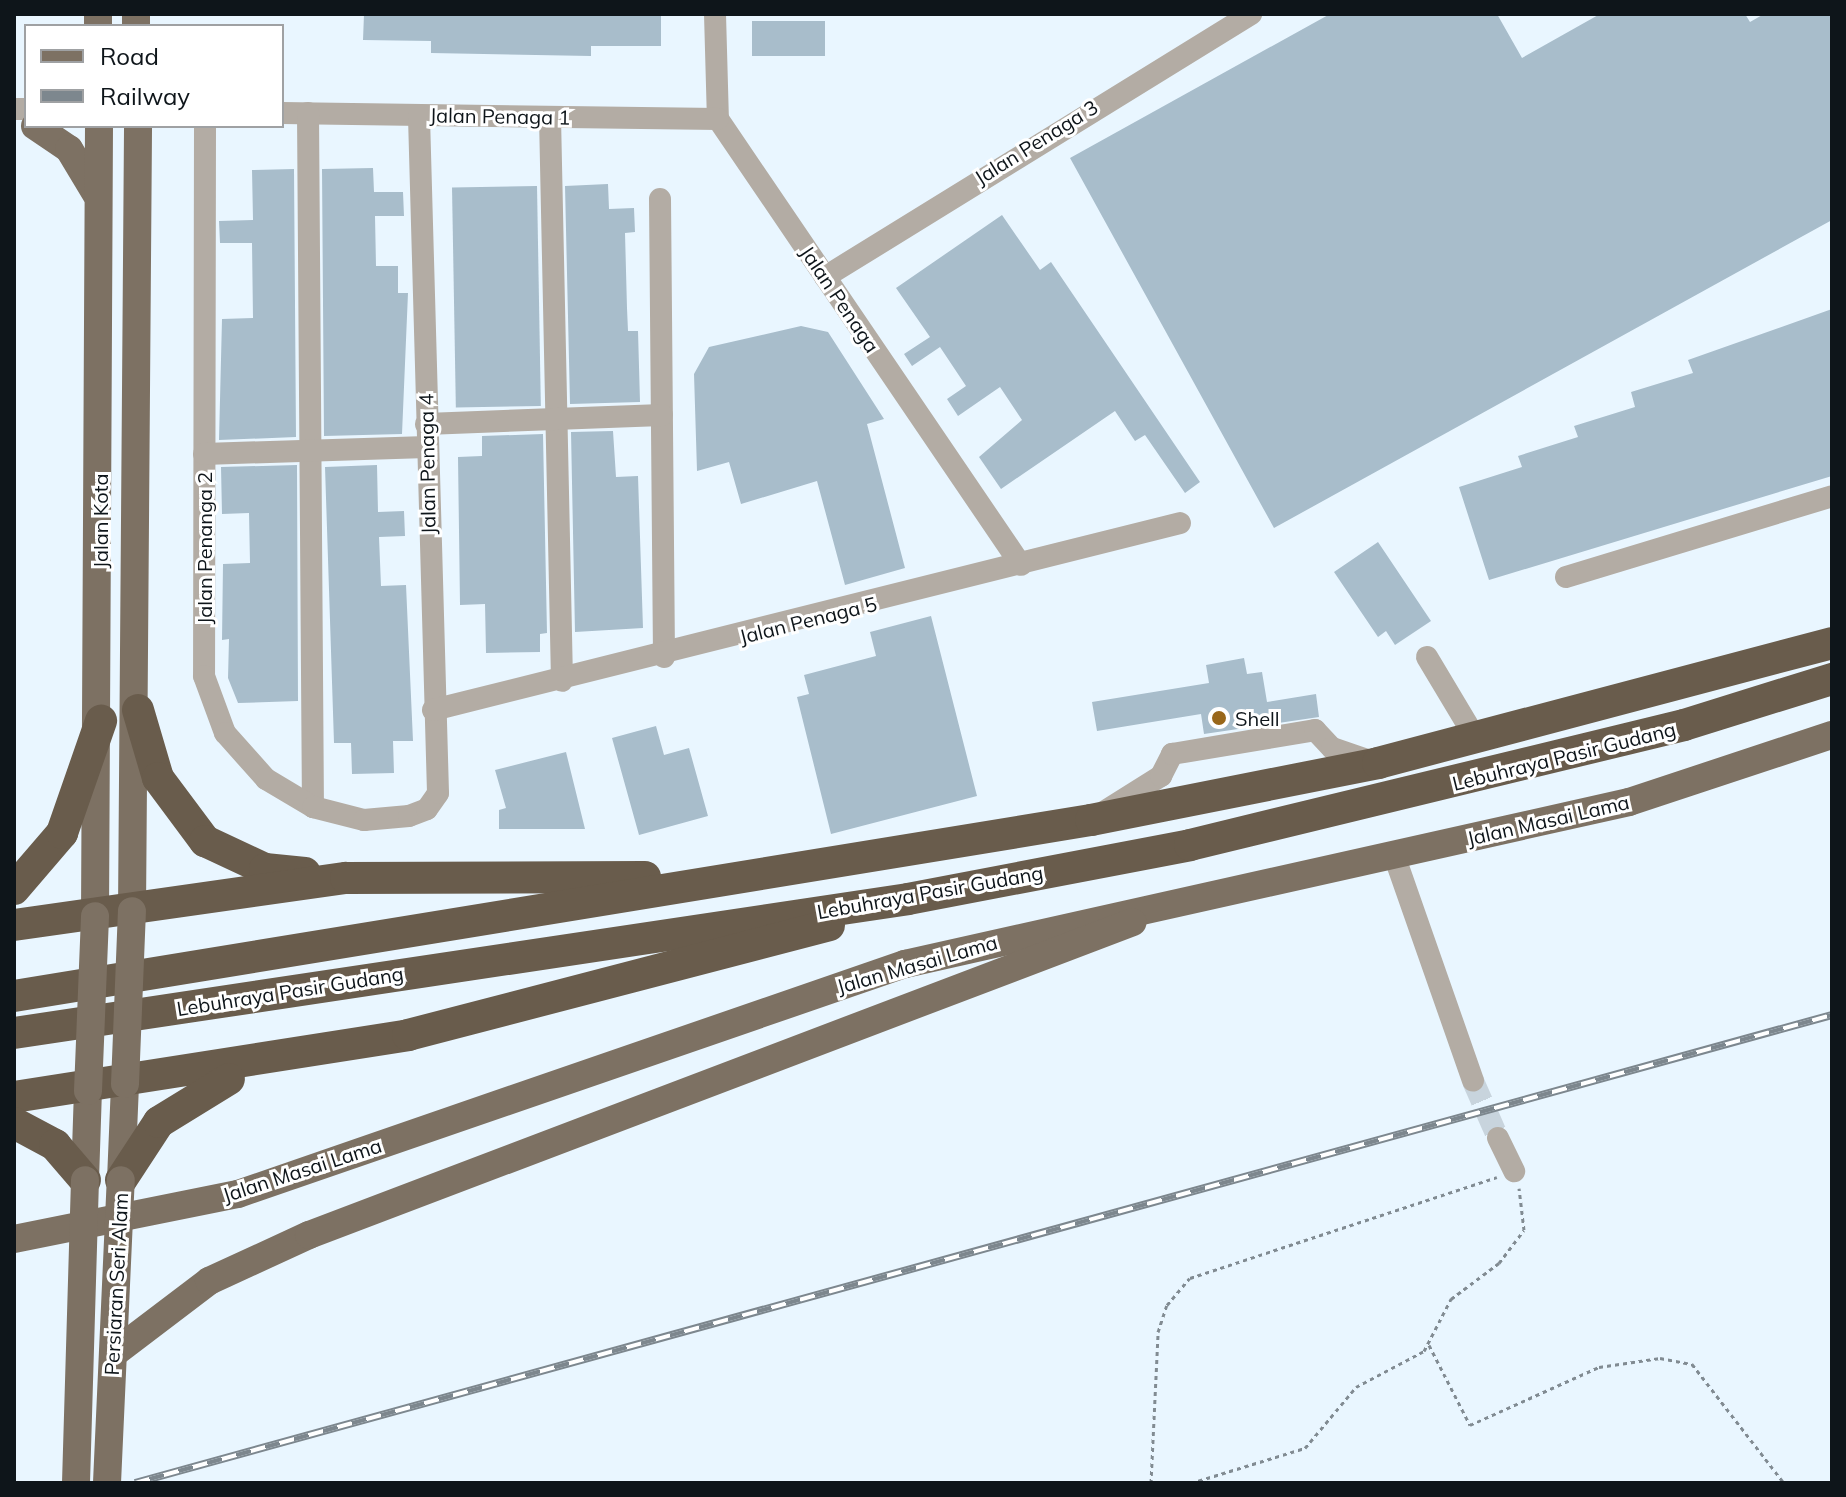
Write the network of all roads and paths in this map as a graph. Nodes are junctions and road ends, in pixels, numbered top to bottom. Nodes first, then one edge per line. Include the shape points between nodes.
1 (715, 14) edge
2 (1251, 14) edge
3 (284, 113) edge
4 (308, 113) junction
5 (419, 115) junction
6 (550, 117) junction
7 (718, 119) junction
8 (38, 128) edge
9 (99, 128) edge
10 (138, 128) edge
11 (205, 128) edge
12 (660, 199) dead end
13 (99, 202) junction
14 (825, 277) junction
15 (662, 415) junction
16 (552, 419) junction
17 (426, 424) junction
18 (427, 447) junction
19 (316, 451) junction
20 (204, 454) junction
21 (1832, 496) edge
22 (1180, 523) dead end
23 (1021, 565) junction
24 (1566, 577) dead end
25 (1832, 643) edge
26 (664, 657) junction
27 (1427, 657) dead end
28 (1832, 679) edge
29 (562, 681) junction
30 (138, 710) junction
31 (433, 710) junction
32 (101, 721) junction
33 (1832, 735) edge
34 (1476, 739) junction
35 (1378, 763) junction
36 (313, 807) junction
37 (427, 809) joint
38 (1091, 820) junction
39 (1394, 855) junction
40 (788, 870) junction
41 (346, 878) junction
42 (14, 889) edge
43 (1188, 897) junction
44 (908, 899) junction
45 (132, 911) junction
46 (95, 916) junction
47 (14, 925) edge
48 (990, 942) junction
49 (996, 978) junction
50 (14, 996) edge
51 (14, 1033) edge
52 (269, 1063) junction
53 (1473, 1081) tunnel mouth
54 (125, 1084) junction
55 (88, 1091) junction
56 (14, 1097) edge
57 (14, 1123) edge
58 (1498, 1138) tunnel mouth
59 (1514, 1171) junction
60 (85, 1180) junction
61 (121, 1180) junction
62 (14, 1239) edge
63 (1429, 1345) junction
64 (113, 1354) junction
65 (76, 1483) edge
66 (107, 1483) edge
67 (1151, 1483) edge
68 (1191, 1483) edge
69 (1784, 1483) edge

1 - 7 street
2 - 14 street, Jalan Penaga 3
3 - 4 street, Jalan Penaga 1
4 - 5 street, Jalan Penaga 1
4 - 19 street
5 - 6 street, Jalan Penaga 1
5 - 17 street, Jalan Penaga 4
6 - 7 street, Jalan Penaga 1
6 - 16 street
7 - 14 street, Jalan Penaga
8 - 13 main road via 69,149
9 - 13 main road, Jalan Kota
10 - 30 main road, Jalan Kota
11 - 20 street, Jalan Penanga 2
12 - 15 street
13 - 32 main road, Jalan Kota
14 - 23 street, Jalan Penaga
15 - 16 street
15 - 26 street
16 - 17 street
16 - 29 street
17 - 18 street, Jalan Penaga 4
18 - 19 street
18 - 31 street, Jalan Penaga 4
19 - 20 street
19 - 36 street
20 - 36 street, Jalan Penanga 2 via 204,676 225,733 266,779
21 - 24 street
22 - 23 street, Jalan Penaga 5
23 - 26 street, Jalan Penaga 5
25 - 34 highway, Lebuhraya Pasir Gudang
26 - 29 street, Jalan Penaga 5
27 - 34 street
28 - 44 highway, Lebuhraya Pasir Gudang via 1684,725 1386,800
29 - 31 street, Jalan Penaga 5
30 - 41 highway via 158,778 205,841 265,869
30 - 45 main road, Jalan Kota
31 - 37 street, Jalan Penaga 4 via 438,793
32 - 42 highway via 62,833
32 - 46 main road, Jalan Kota
33 - 39 main road, Jalan Masai Lama via 1629,802
34 - 35 highway, Lebuhraya Pasir Gudang
35 - 38 highway, Lebuhraya Pasir Gudang
35 - 38 street via 1332,748 1315,730 1172,754 1161,776
36 - 37 street, Jalan Penanga 2 via 364,820
38 - 40 highway, Lebuhraya Pasir Gudang
39 - 43 main road, Jalan Masai Lama
39 - 53 street
40 - 41 highway
40 - 50 highway, Lebuhraya Pasir Gudang
41 - 45 highway
43 - 48 main road, Jalan Masai Lama
43 - 49 main road
44 - 51 highway, Lebuhraya Pasir Gudang
44 - 52 highway via 780,941
45 - 46 highway
45 - 54 main road, Persiaran Seri Alam, bridge
46 - 47 highway
46 - 55 main road, Persiaran Seri Alam, bridge
48 - 49 main road via 1006,959
48 - 62 main road, Jalan Masai Lama via 905,964 238,1194
49 - 64 main road via 309,1235 209,1281
52 - 54 highway
52 - 61 highway via 170,1112
54 - 55 highway
54 - 61 main road, Persiaran Seri Alam
55 - 56 highway
55 - 60 main road, Persiaran Seri Alam
57 - 60 highway via 55,1145
58 - 59 street
59 - 63 path via 1524,1230 1499,1263 1451,1299
59 - 67 path via 1190,1278 1167,1305 1158,1332
60 - 65 main road, Persiaran Seri Alam, bridge
61 - 64 main road, Persiaran Seri Alam, bridge
63 - 68 path via 1356,1387 1305,1448
63 - 69 path via 1470,1425 1599,1367 1684,1361 1706,1377
64 - 66 main road, Persiaran Seri Alam, bridge

